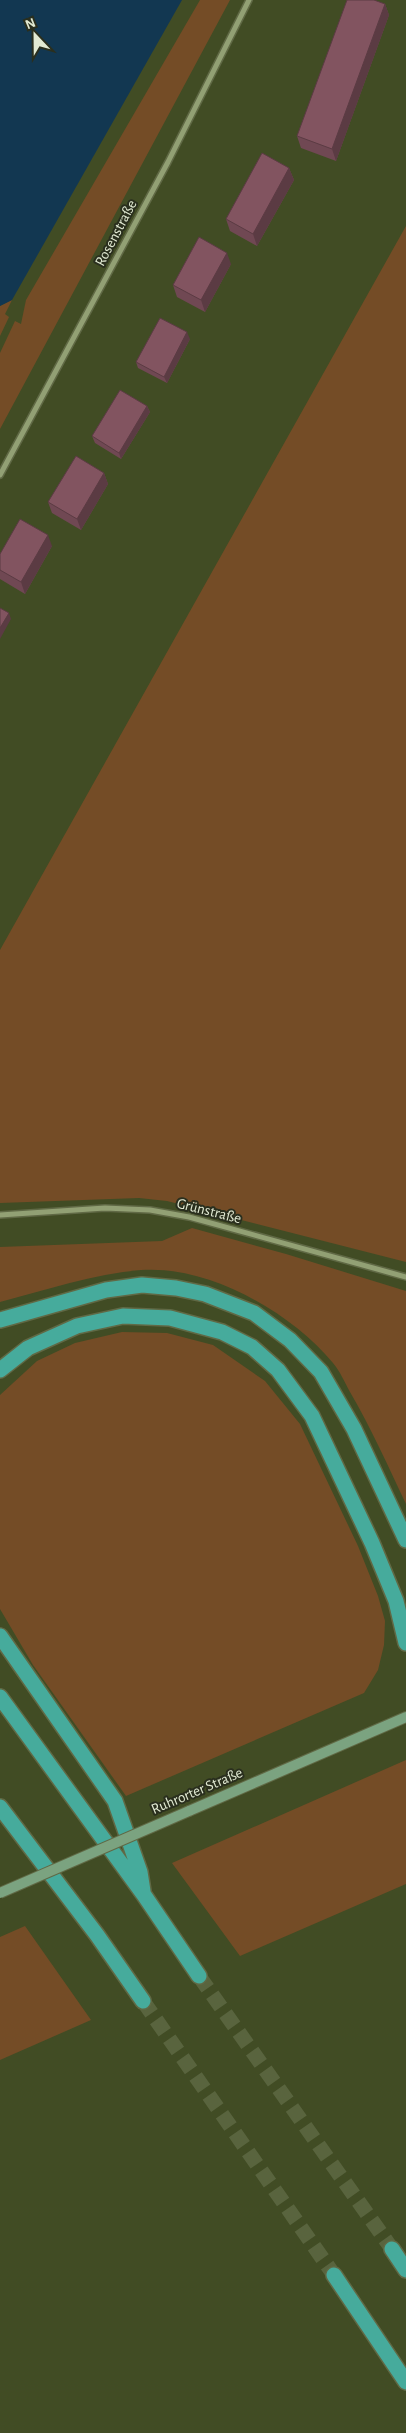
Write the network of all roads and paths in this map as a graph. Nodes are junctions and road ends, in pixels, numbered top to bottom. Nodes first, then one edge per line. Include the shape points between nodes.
1 (250, 0) edge
2 (0, 475) edge
3 (0, 1215) edge
4 (406, 1277) edge
5 (0, 1320) edge
6 (0, 1370) edge
7 (406, 1540) edge
8 (0, 1636) edge
9 (406, 1643) edge
10 (0, 1697) edge
11 (406, 1718) edge
12 (0, 1807) edge
13 (0, 1894) edge
14 (144, 1895) junction
15 (199, 1976) tunnel mouth
16 (143, 2001) tunnel mouth
17 (392, 2249) tunnel mouth
18 (406, 2270) edge
19 (334, 2275) tunnel mouth
20 (406, 2382) edge

1 - 2 street, Rosenstraße via 168,162
3 - 4 street, Grünstraße via 105,1208 150,1210 189,1217
5 - 7 highway via 106,1290 142,1285 205,1294 254,1313 290,1340 321,1372 354,1429
6 - 9 highway via 28,1348 77,1326 122,1316 170,1318 222,1332 252,1347 278,1370 312,1416 372,1543 396,1601
8 - 14 highway via 115,1801 140,1872
10 - 14 highway
11 - 13 main road, Ruhrorter Straße, bridge
12 - 16 highway
14 - 15 highway
17 - 18 highway
19 - 20 highway

